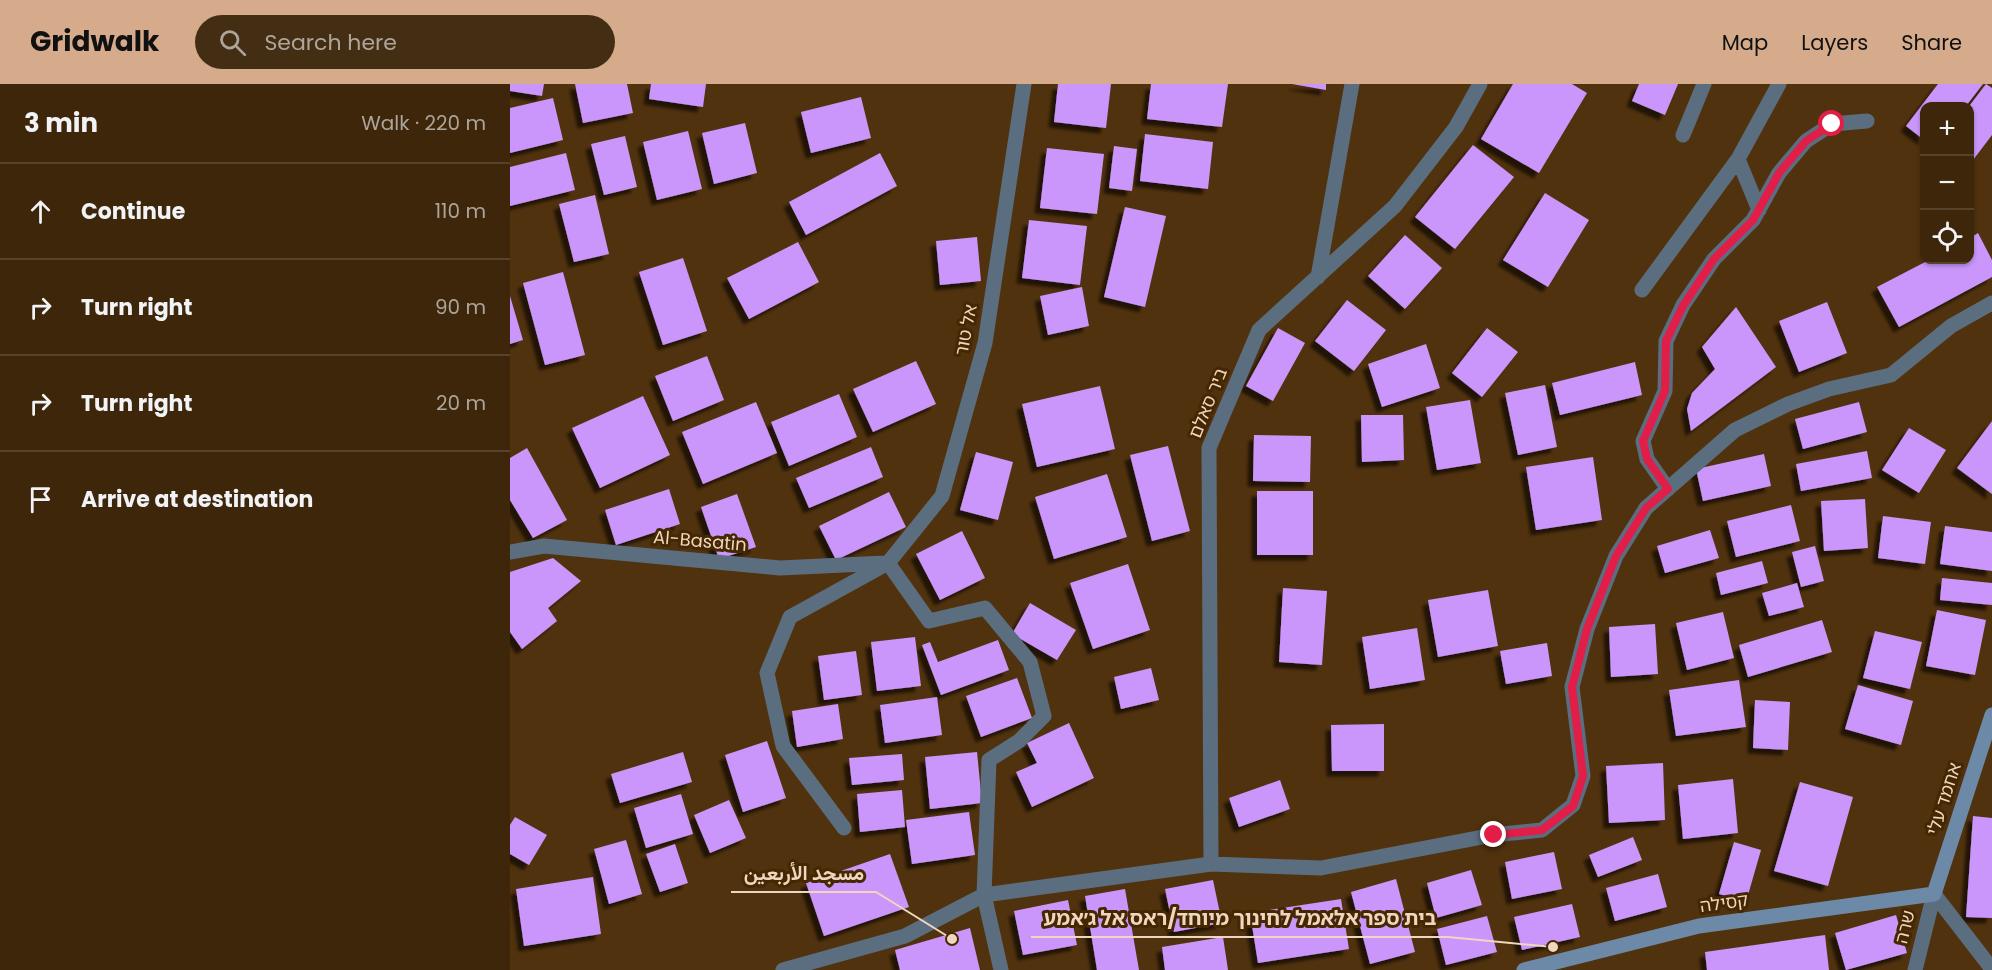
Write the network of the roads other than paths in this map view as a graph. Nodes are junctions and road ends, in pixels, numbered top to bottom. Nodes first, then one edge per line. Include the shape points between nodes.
1 (1024, 84) edge
2 (1352, 84) edge
3 (1480, 84) edge
4 (1704, 84) edge
5 (1779, 84) edge
6 (1867, 121) dead end
7 (1683, 135) dead end
8 (1738, 159) junction
9 (1759, 210) junction
10 (1318, 277) junction
11 (1642, 290) dead end
12 (1992, 303) edge
13 (1668, 489) junction
14 (510, 552) edge
15 (888, 563) junction
16 (1992, 715) edge
17 (844, 828) dead end
18 (1211, 864) junction
19 (1934, 894) junction
20 (984, 895) junction
21 (1992, 969) edge
22 (783, 970) edge
23 (1001, 970) edge
24 (1524, 970) edge
25 (1915, 970) edge

1 - 15 street, אל טור via 985,343 942,496
2 - 10 street
3 - 10 street, ביר סאלם via 1456,127 1395,206
4 - 7 street
5 - 8 street
6 - 9 street via 1832,124 1806,141 1779,173
8 - 9 street
8 - 11 street
9 - 13 street via 1714,259 1683,306 1666,341 1665,391 1643,441 1647,459
10 - 18 street, ביר סאלם via 1259,330 1209,448
12 - 13 street via 1951,326 1891,375 1829,389 1735,430
13 - 18 street via 1646,508 1616,556 1587,629 1572,687 1583,776 1573,806 1542,830 1494,835 1321,868
14 - 15 street, Al-Basatin via 544,546 780,568
15 - 17 street via 790,616 768,673 783,747
15 - 20 street via 929,621 985,608 1030,662 1044,716 1019,741 989,760
16 - 19 street, אחמד עלי
18 - 20 street
19 - 21 street
19 - 24 street, קסילה via 1699,926
19 - 25 street, שרה
20 - 22 street via 905,936
20 - 23 street

